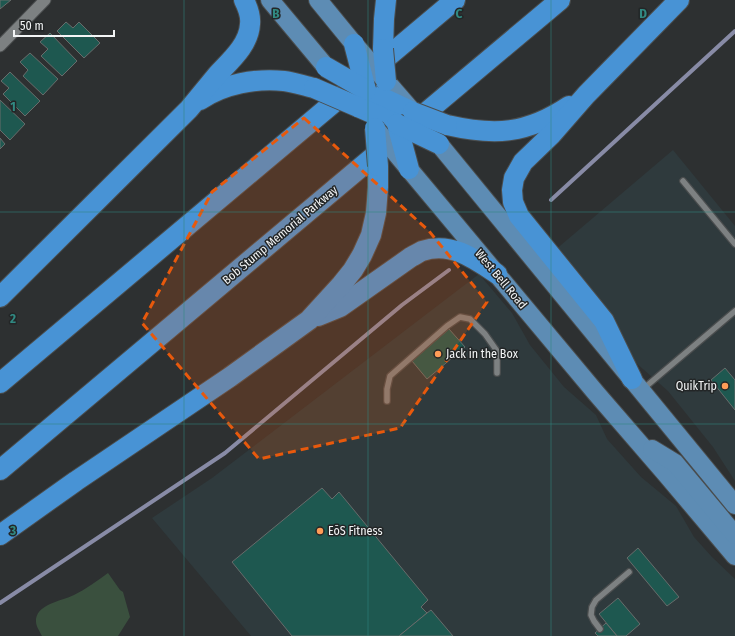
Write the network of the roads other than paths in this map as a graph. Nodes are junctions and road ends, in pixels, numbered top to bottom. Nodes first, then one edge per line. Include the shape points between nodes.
1 (45, 0) edge
2 (244, 0) edge
3 (270, 0) edge
4 (318, 0) edge
5 (455, 0) edge
6 (560, 0) edge
7 (679, 0) edge
8 (385, 10) edge
9 (354, 44) junction
10 (0, 46) edge
11 (326, 68) joint
12 (386, 81) junction
13 (586, 95) junction
14 (391, 102) junction
15 (189, 109) junction
16 (368, 109) junction
17 (412, 112) junction
18 (397, 124) junction
19 (439, 144) junction
20 (409, 169) junction
21 (683, 181) dead end
22 (735, 244) edge
23 (497, 274) junction
24 (0, 297) edge
25 (735, 311) edge
26 (309, 320) junction
27 (497, 373) dead end
28 (0, 383) edge
29 (637, 385) junction
30 (387, 401) dead end
31 (636, 439) junction
32 (0, 470) edge
33 (735, 505) edge
34 (0, 535) edge
35 (735, 535) edge
36 (735, 556) edge
37 (629, 572) dead end
38 (600, 629) dead end

1 - 10 street
2 - 15 highway via 249,11 250,24 244,43 238,54
3 - 11 main road
4 - 9 main road
5 - 28 highway
6 - 32 highway, Bob Stump Memorial Parkway
7 - 13 highway
8 - 12 highway, bridge via 383,49
9 - 12 main road, bridge
9 - 16 highway, bridge
11 - 16 highway, bridge
12 - 14 highway
12 - 17 main road
13 - 17 highway, bridge via 542,121 508,131 486,131 447,125
13 - 29 highway via 523,162 514,178 513,202 530,231 604,321
14 - 16 highway
14 - 17 highway
14 - 18 highway
15 - 16 highway, bridge via 220,90 258,80 285,81 314,88
15 - 24 highway
16 - 18 highway
16 - 20 main road, West Bell Road, bridge
16 - 26 highway, bridge via 378,166 376,213 371,235 353,270
17 - 19 main road, bridge
18 - 19 highway, bridge
18 - 20 highway, bridge
19 - 29 main road
20 - 23 main road, West Bell Road
21 - 22 lane
23 - 26 highway via 464,253 440,248 423,251 340,306
23 - 31 main road, West Bell Road
25 - 29 lane
26 - 34 highway
27 - 30 lane via 497,351 470,319 460,318 447,326 390,376
29 - 33 main road
31 - 35 main road via 675,463
31 - 36 main road, West Bell Road
37 - 38 lane via 596,600 592,607 591,615

